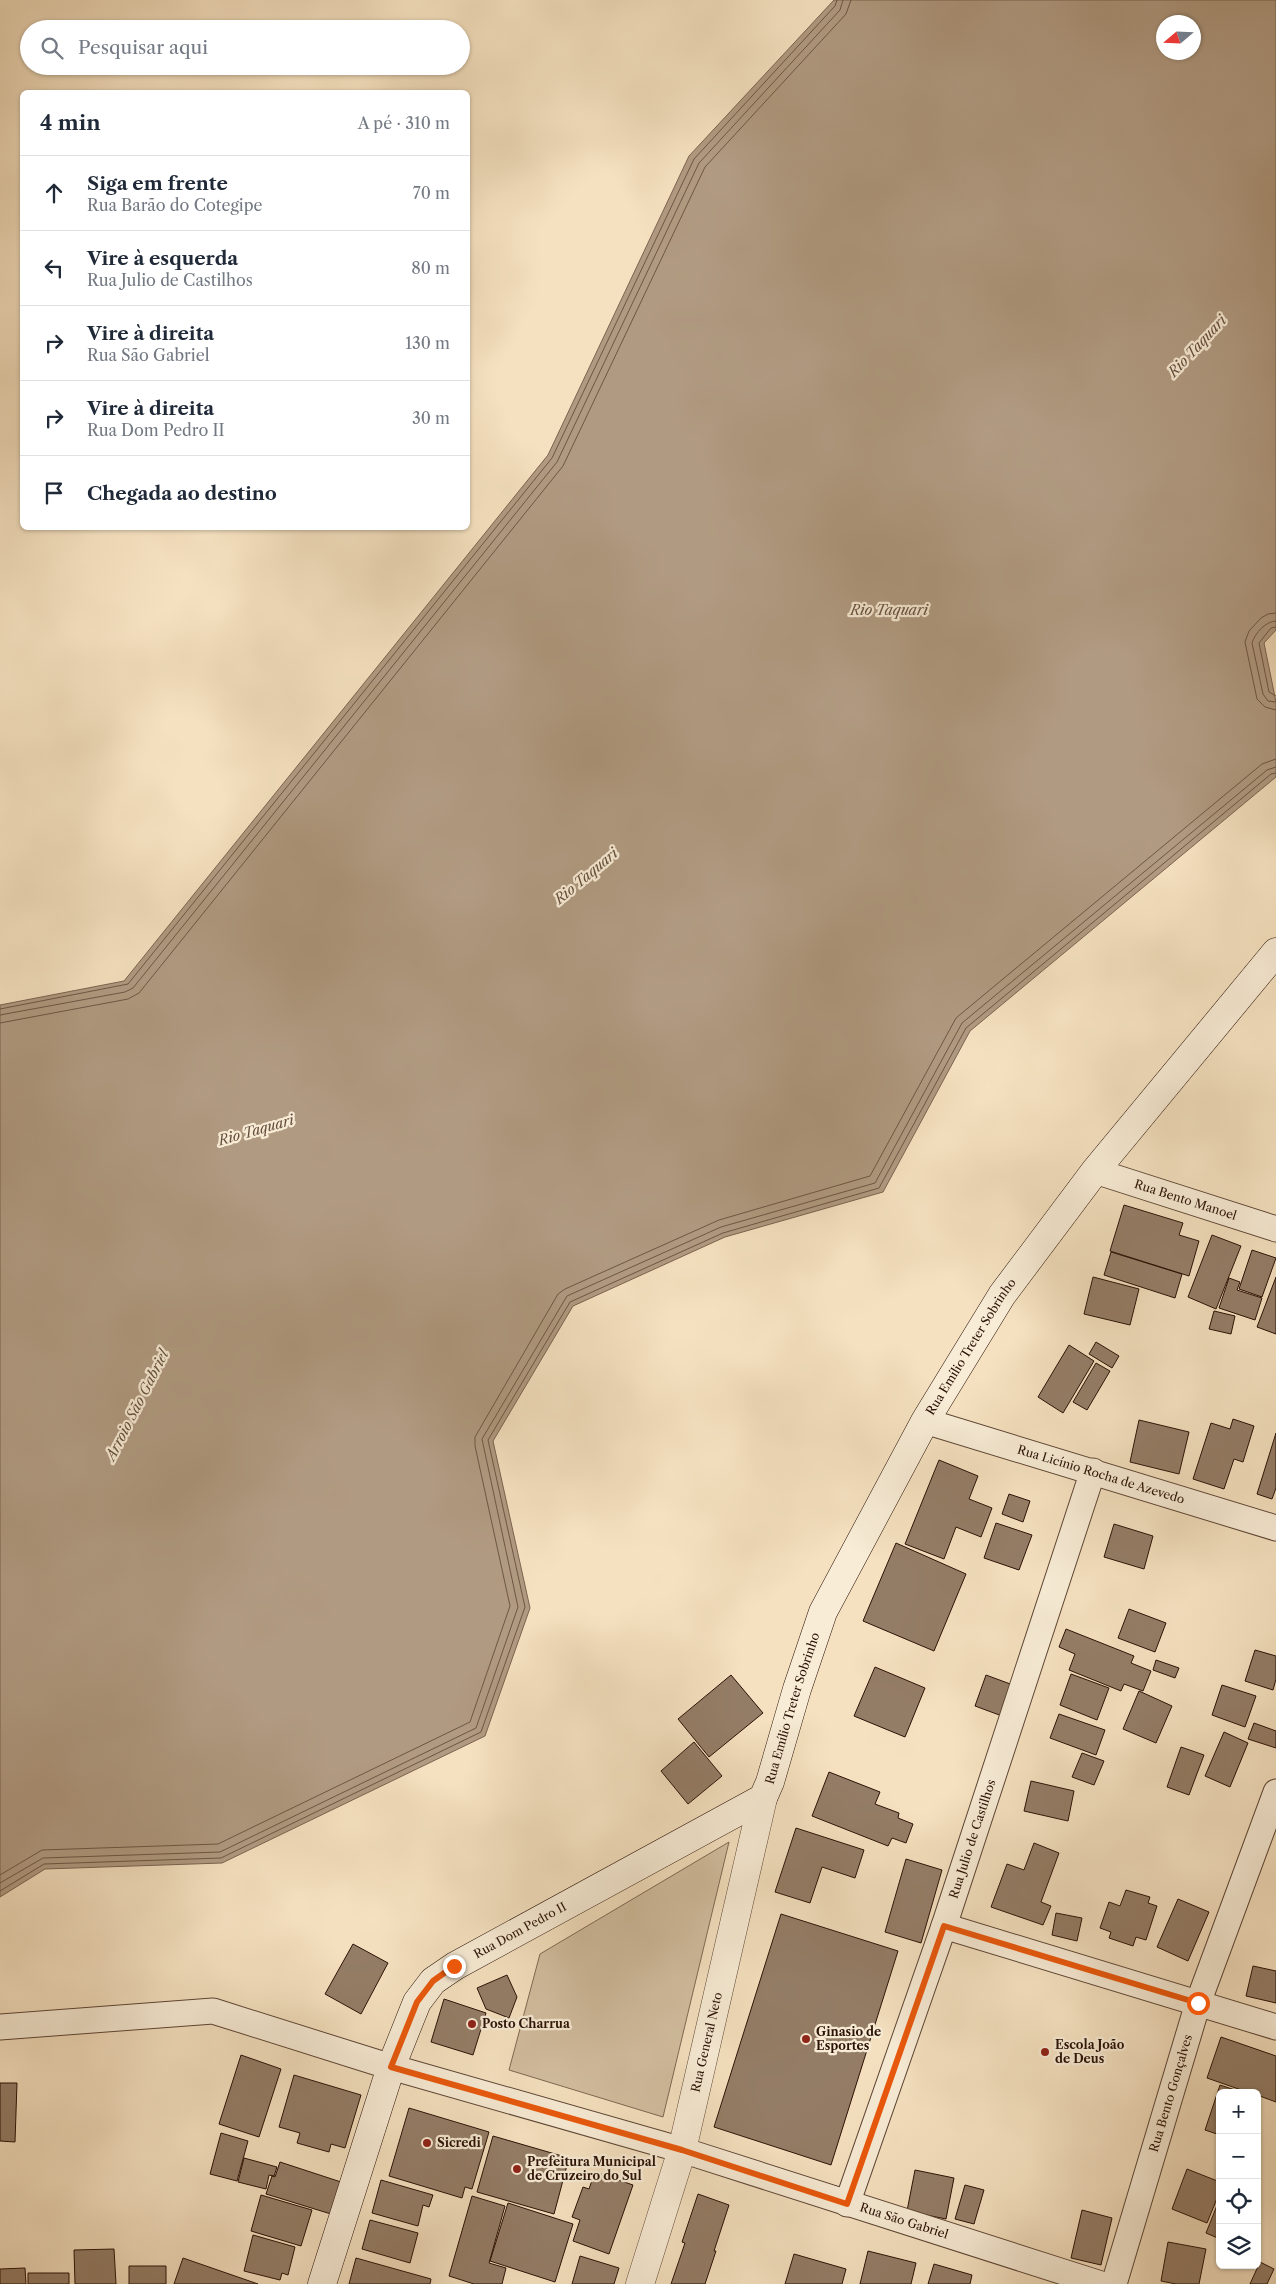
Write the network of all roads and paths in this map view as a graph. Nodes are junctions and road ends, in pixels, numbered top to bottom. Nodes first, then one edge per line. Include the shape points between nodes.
1 (1276, 952) edge
2 (1095, 1171) junction
3 (1276, 1229) edge
4 (925, 1421) junction
5 (1094, 1471) junction
6 (1276, 1528) edge
7 (1276, 1792) edge
8 (762, 1798) junction
9 (944, 1926) junction
10 (1198, 2003) junction
11 (0, 2027) edge
12 (1276, 2027) edge
13 (391, 2067) junction
14 (682, 2150) junction
15 (847, 2204) junction
16 (322, 2284) edge
17 (640, 2284) edge
18 (1101, 2284) edge
19 (1114, 2284) edge

1 - 2 main road, Rua Emílio Treter Sobrinho
2 - 3 street, Rua Bento Manoel
2 - 4 main road, Rua Emílio Treter Sobrinho via 1002,1296
4 - 5 street, Rua Licínio Rocha de Azevedo
4 - 8 main road, Rua Emílio Treter Sobrinho via 823,1612 796,1689 770,1782
5 - 6 street, Rua Licínio Rocha de Azevedo
5 - 9 street, Rua Julio de Castilhos
7 - 10 street, Rua Bento Gonçalves
8 - 13 main road, Rua Dom Pedro II via 454,1966 433,1981 417,2002
8 - 14 main road, Rua General Neto
9 - 10 street
9 - 15 street, Rua Julio de Castilhos
10 - 12 street
10 - 19 street, Rua Bento Gonçalves
11 - 13 street, Rua São Gabriel via 213,2011
13 - 14 street, Rua São Gabriel
13 - 16 main road, Rua Dom Pedro II
14 - 15 street, Rua São Gabriel
14 - 17 main road, Rua General Neto
15 - 18 street, Rua São Gabriel

